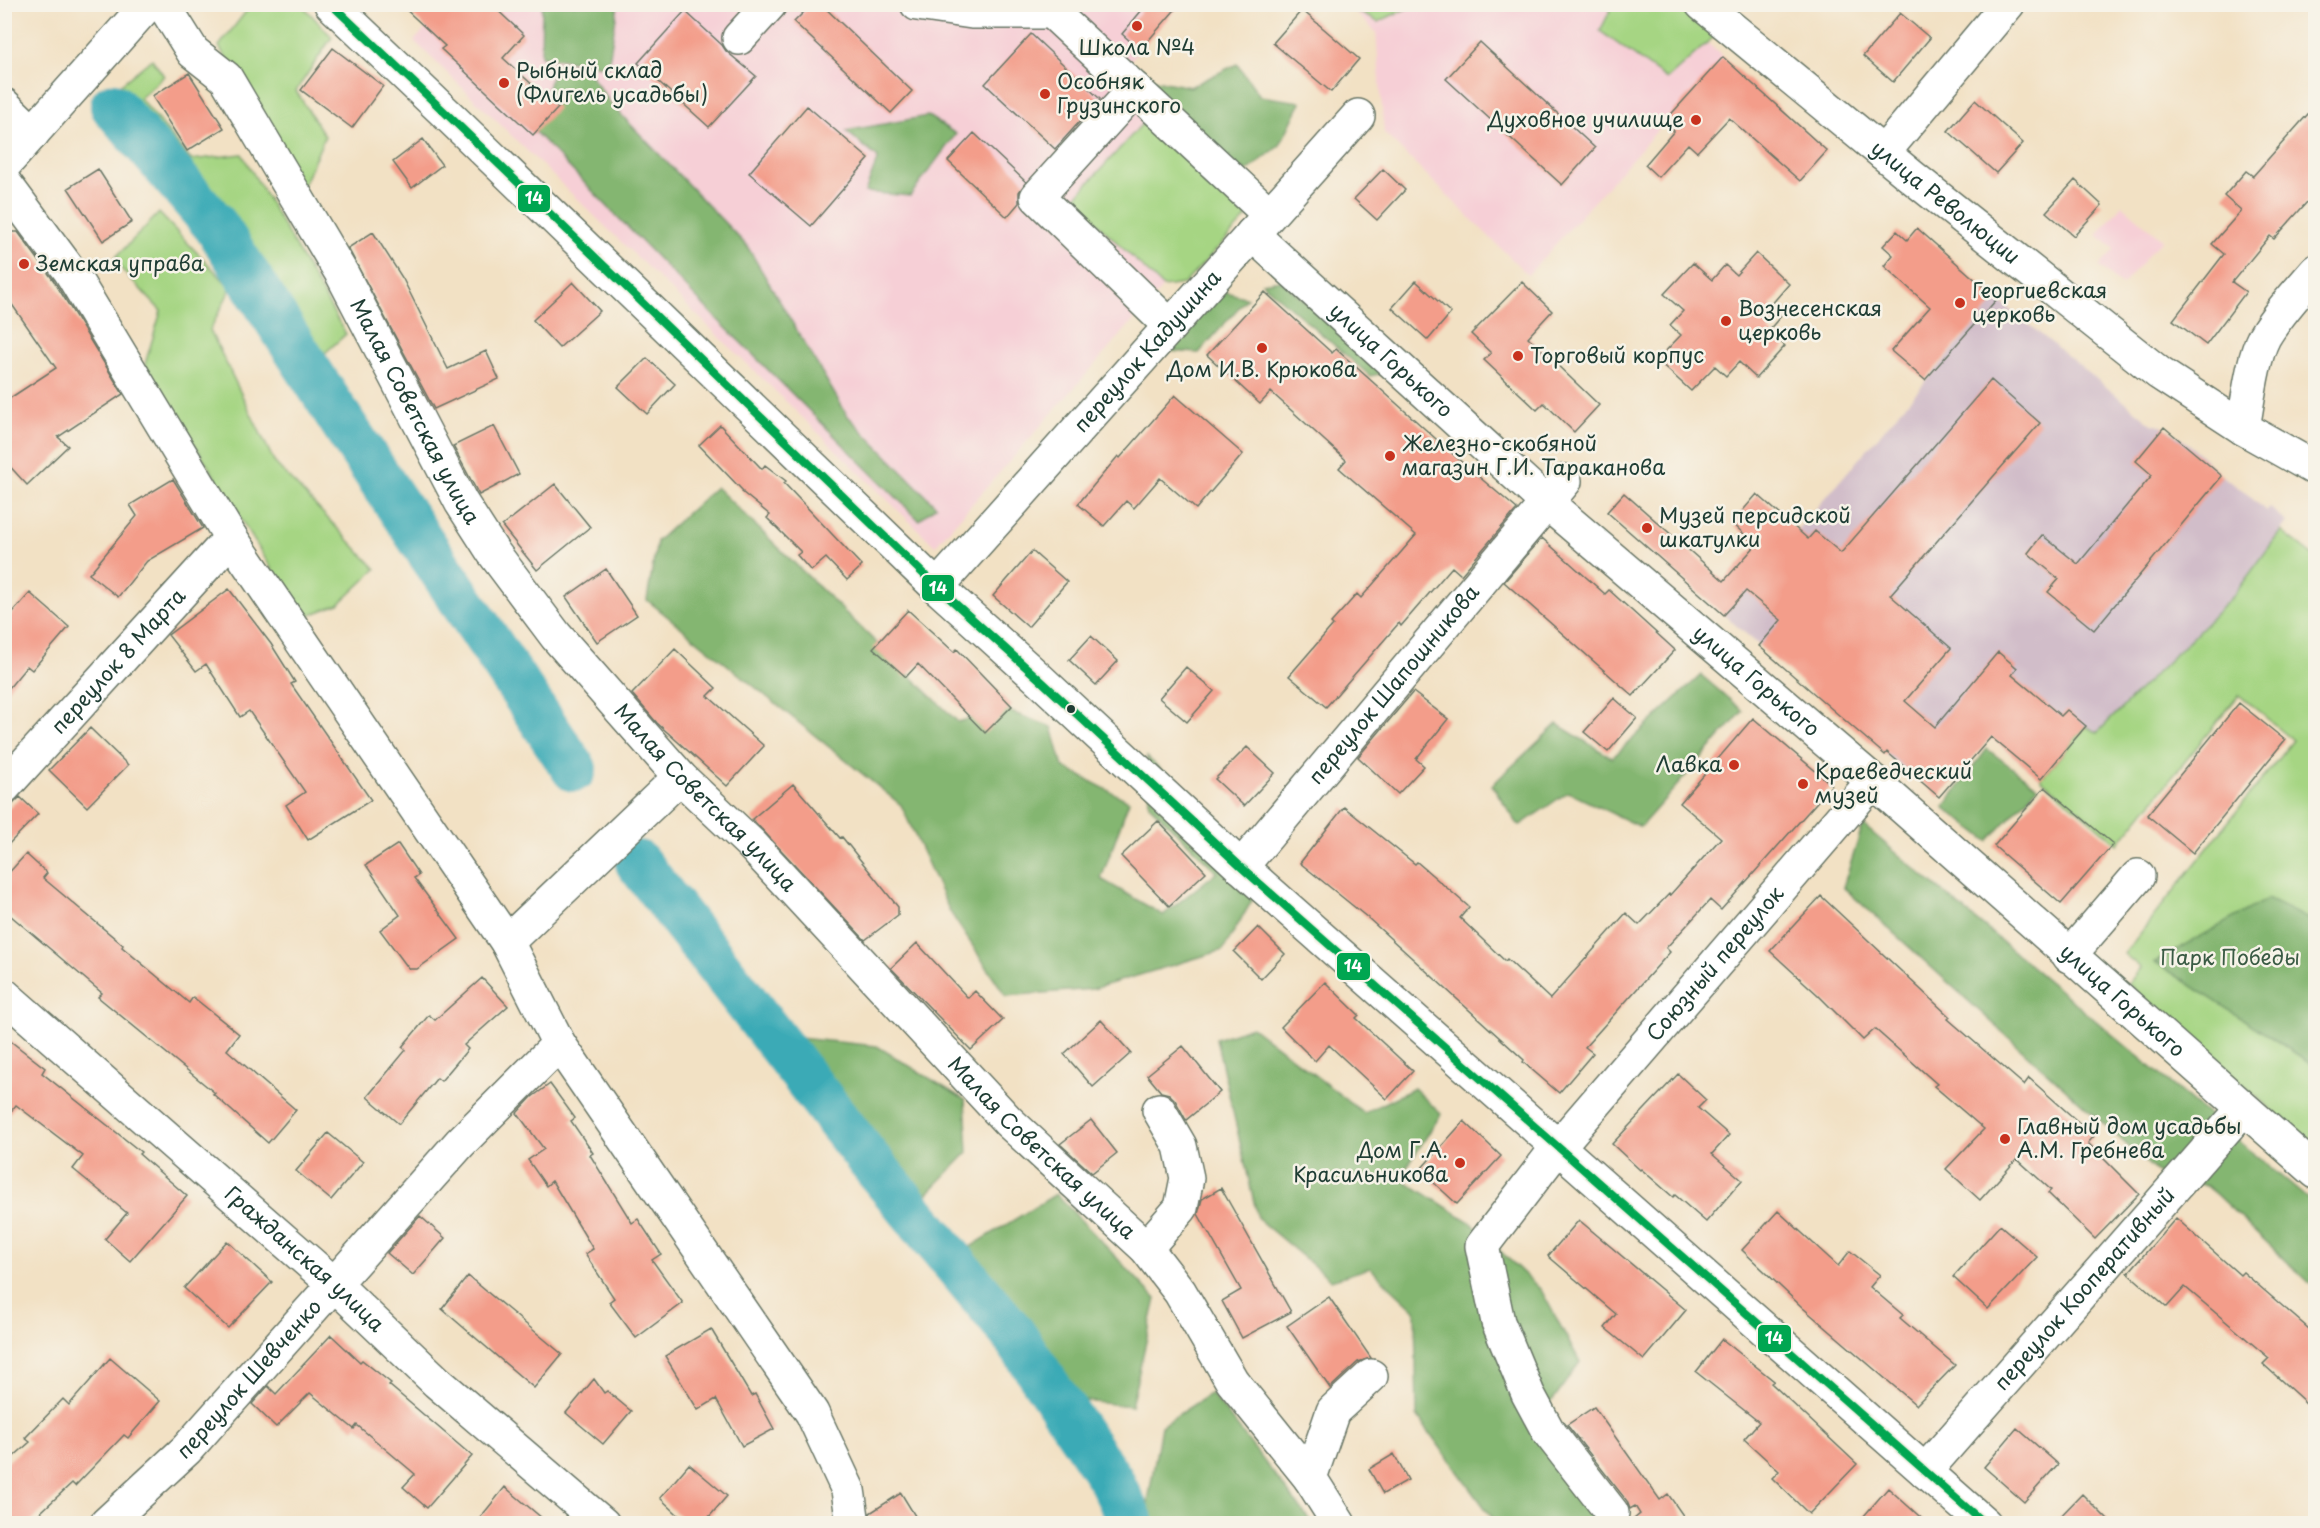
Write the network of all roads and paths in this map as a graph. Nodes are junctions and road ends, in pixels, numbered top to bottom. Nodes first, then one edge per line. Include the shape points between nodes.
1 (148, 4) edge
2 (163, 4) edge
3 (331, 4) edge
4 (770, 4) edge
5 (917, 4) edge
6 (1702, 4) edge
7 (2008, 4) edge
8 (967, 8) edge
9 (739, 38) dead end
10 (1135, 89) junction
11 (4, 105) edge
12 (1358, 116) dead end
13 (33, 134) junction
14 (1883, 153) junction
15 (4, 165) edge
16 (4, 182) edge
17 (1260, 224) junction
18 (2316, 271) edge
19 (1170, 326) junction
20 (2243, 428) junction
21 (2316, 469) edge
22 (1556, 492) junction
23 (231, 538) junction
24 (936, 587) junction
25 (680, 777) junction
26 (1873, 781) junction
27 (4, 787) edge
28 (1241, 867) junction
29 (2138, 876) dead end
30 (507, 942) junction
31 (2069, 956) junction
32 (4, 996) edge
33 (558, 1044) junction
34 (2243, 1109) junction
35 (1159, 1110) dead end
36 (1557, 1148) junction
37 (2316, 1172) edge
38 (1146, 1248) junction
39 (334, 1284) junction
40 (1371, 1376) dead end
41 (1925, 1471) junction
42 (1310, 1479) junction
43 (1612, 1513) dead end
44 (106, 1524) edge
45 (603, 1524) edge
46 (853, 1524) edge
47 (1339, 1524) edge
48 (1985, 1524) edge

1 - 13 street
2 - 25 street, Малая Советская улица via 193,52 226,78 342,274 461,502 493,552 556,636
3 - 24 street
4 - 9 street
5 - 8 street, улица Горького
6 - 14 street, улица Революции
7 - 14 street
8 - 10 street, улица Горького via 1052,12
10 - 17 street, улица Горького
10 - 19 street via 1037,197
11 - 13 street
12 - 17 street, переулок Кадушина
13 - 15 street
14 - 20 street, улица Революции via 2159,373
16 - 23 street via 70,271
17 - 19 street, переулок Кадушина
17 - 22 street, улица Горького
18 - 20 street via 2263,339
19 - 24 street, переулок Кадушина
20 - 21 street, улица Революции
22 - 26 street, улица Горького
22 - 28 street, переулок Шапошникова
23 - 27 street, переулок 8 Марта
23 - 30 street
24 - 28 street
25 - 30 street
25 - 38 street, Малая Советская улица via 751,844 1008,1121
26 - 31 street, улица Горького
26 - 36 street, Союзный переулок
28 - 36 street
29 - 31 street
30 - 33 street
31 - 34 street, улица Горького
32 - 39 street, Гражданская улица
33 - 39 street, переулок Шевченко via 460,1143
33 - 46 street via 812,1413 848,1490
34 - 37 street, улица Горького
34 - 41 street, переулок Кооперативный
35 - 38 street via 1180,1146 1187,1178 1181,1208
36 - 41 street
36 - 43 street, Союзный переулок via 1482,1246 1498,1322 1528,1394 1548,1431
38 - 42 street, Малая Советская улица via 1180,1292 1232,1382
39 - 44 street, переулок Шевченко via 186,1450
39 - 45 street, Гражданская улица via 437,1382
40 - 42 street via 1333,1411
41 - 48 street
42 - 47 street, Малая Советская улица

